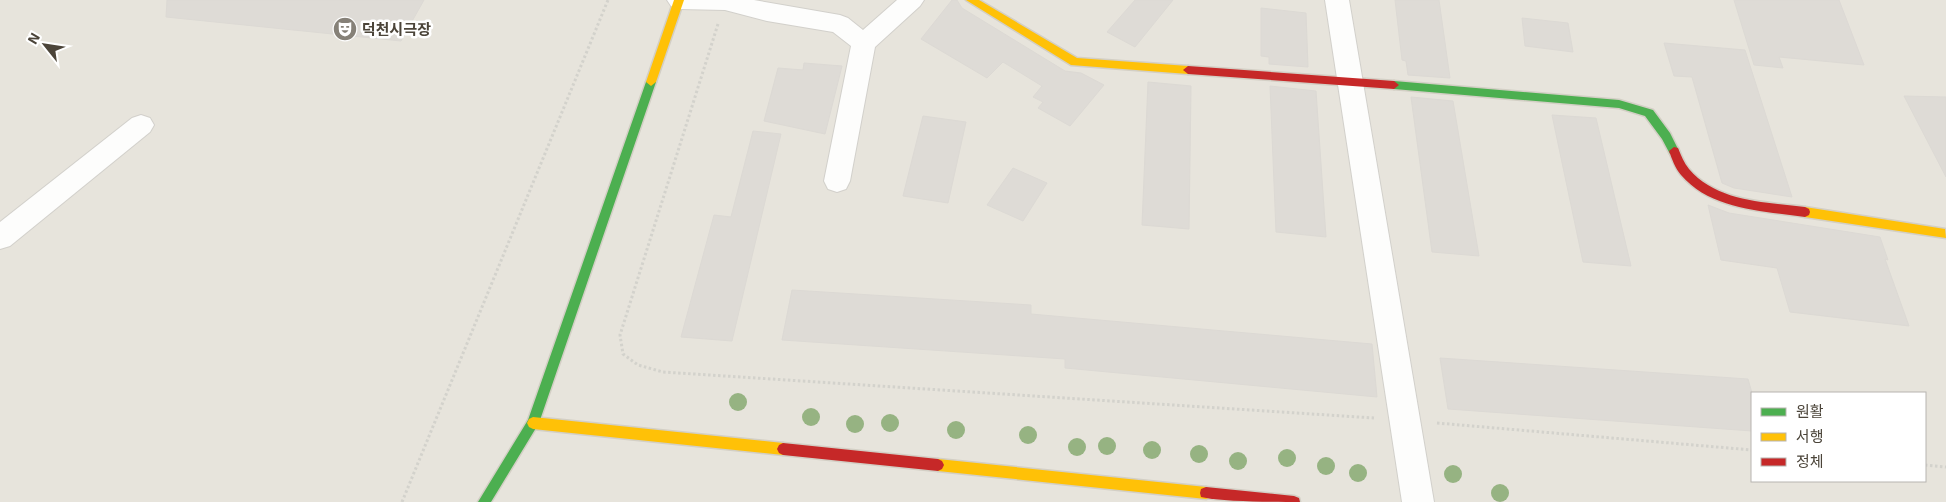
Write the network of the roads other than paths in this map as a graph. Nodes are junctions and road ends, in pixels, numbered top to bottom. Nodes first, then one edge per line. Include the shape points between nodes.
1 (679, 0) edge
2 (912, 0) edge
3 (971, 0) edge
4 (1337, 0) edge
5 (864, 43) junction
6 (1350, 81) junction
7 (141, 125) dead end
8 (837, 181) dead end
9 (1945, 234) edge
10 (0, 238) edge
11 (533, 423) junction
12 (484, 502) edge
13 (1294, 502) edge
14 (1418, 502) edge

1 - 5 street via 725,1 767,12 840,24
1 - 11 main road
2 - 5 street
3 - 6 main road via 1075,62
4 - 6 street
5 - 8 street
6 - 9 main road via 1619,104 1649,113 1666,136 1684,171 1701,187 1729,200
6 - 14 street
7 - 10 street
11 - 12 main road
11 - 13 main road

